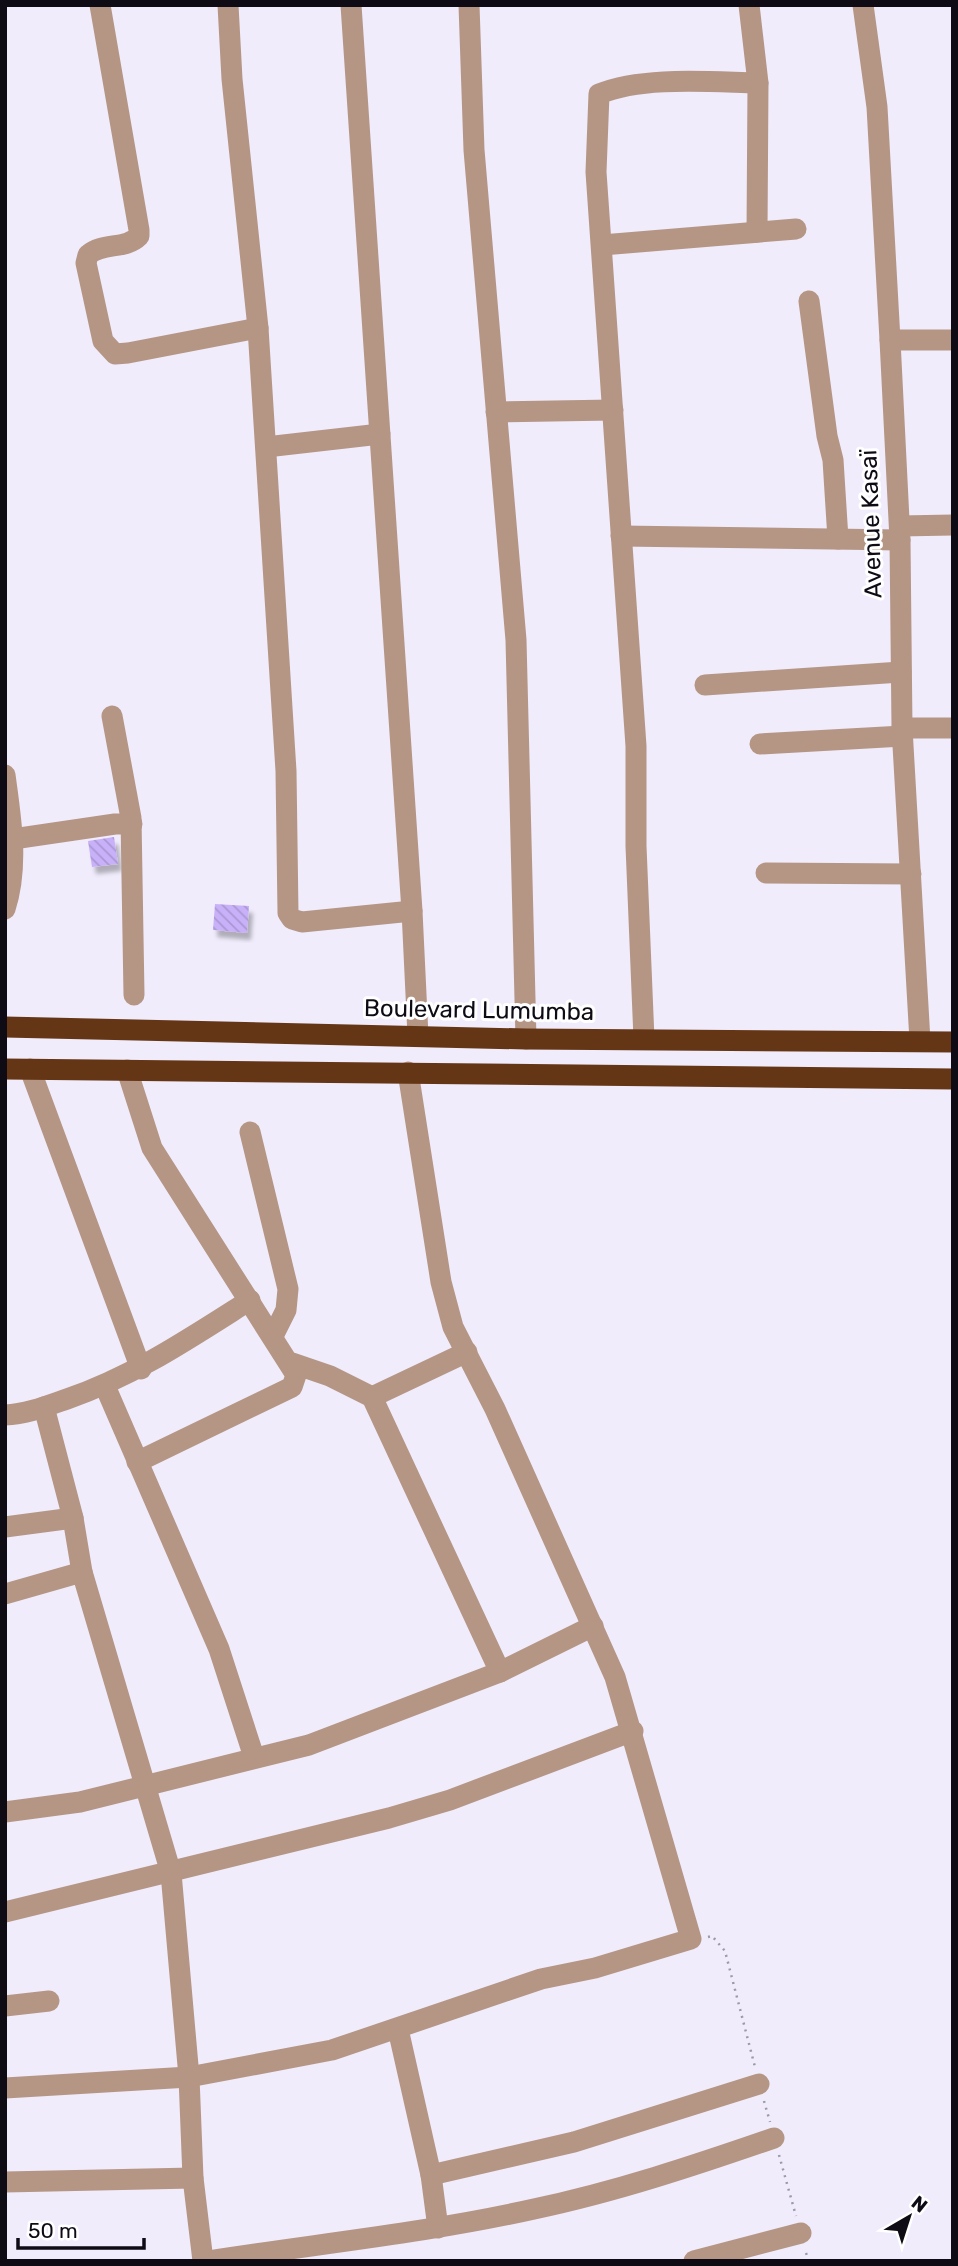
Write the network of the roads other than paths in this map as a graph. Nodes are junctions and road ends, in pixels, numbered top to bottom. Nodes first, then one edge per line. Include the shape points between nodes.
1 (100, 5) edge
2 (228, 5) edge
3 (351, 5) edge
4 (469, 5) edge
5 (749, 5) edge
6 (863, 5) edge
7 (758, 83) junction
8 (796, 229) dead end
9 (757, 232) junction
10 (602, 245) junction
11 (809, 300) dead end
12 (258, 328) junction
13 (890, 340) junction
14 (953, 340) edge
15 (613, 410) junction
16 (496, 412) junction
17 (380, 434) junction
18 (266, 447) junction
19 (953, 525) edge
20 (900, 533) junction
21 (621, 536) junction
22 (838, 539) junction
23 (901, 672) junction
24 (705, 685) dead end
25 (112, 716) dead end
26 (953, 728) edge
27 (902, 732) junction
28 (760, 744) dead end
29 (5, 775) edge
30 (132, 824) junction
31 (13, 839) junction
32 (766, 873) dead end
33 (911, 874) junction
34 (9, 889) edge
35 (5, 909) edge
36 (412, 911) junction
37 (134, 995) dead end
38 (5, 1027) edge
39 (418, 1036) junction
40 (526, 1038) junction
41 (644, 1039) junction
42 (920, 1041) junction
43 (953, 1042) edge
44 (5, 1069) edge
45 (30, 1069) junction
46 (127, 1070) junction
47 (408, 1072) junction
48 (953, 1079) edge
49 (250, 1132) dead end
50 (250, 1300) junction
51 (273, 1336) junction
52 (467, 1352) junction
53 (292, 1363) junction
54 (141, 1369) junction
55 (105, 1386) junction
56 (372, 1396) junction
57 (44, 1407) junction
58 (5, 1415) edge
59 (136, 1462) junction
60 (73, 1518) junction
61 (5, 1527) edge
62 (82, 1572) junction
63 (5, 1594) edge
64 (593, 1626) junction
65 (500, 1672) junction
66 (633, 1731) junction
67 (254, 1757) junction
68 (148, 1786) junction
69 (5, 1812) edge
70 (171, 1873) junction
71 (5, 1912) edge
72 (49, 2001) dead end
73 (5, 2006) edge
74 (398, 2029) junction
75 (189, 2077) junction
76 (759, 2084) dead end
77 (5, 2088) edge
78 (774, 2138) dead end
79 (431, 2175) junction
80 (193, 2178) junction
81 (5, 2182) edge
82 (438, 2228) junction
83 (801, 2233) dead end
84 (205, 2261) edge
85 (694, 2261) edge

1 - 12 street via 139,230 129,244 99,248 88,255 103,341 115,354 128,353
2 - 12 street
3 - 17 street
4 - 16 street via 474,150
5 - 7 street
6 - 13 street, Avenue Kasaï via 877,107
7 - 9 street
7 - 10 street via 680,82 599,94 596,172
8 - 9 street
9 - 10 street
10 - 15 street
11 - 22 street via 834,460
12 - 18 street
13 - 14 street
13 - 20 street, Avenue Kasaï
15 - 16 street
15 - 21 street
16 - 40 street via 516,640
17 - 18 street
17 - 36 street
18 - 36 street via 286,771 288,913 302,922
19 - 20 street
20 - 22 street
20 - 23 street, Avenue Kasaï
21 - 22 street
21 - 41 street via 636,746
23 - 24 street
23 - 27 street, Avenue Kasaï
25 - 30 street
26 - 27 street
27 - 28 street
27 - 33 street, Avenue Kasaï
29 - 31 street
30 - 31 street
30 - 37 street
31 - 34 street
32 - 33 street
33 - 42 street, Avenue Kasaï
34 - 35 street
36 - 39 street
38 - 39 highway, Boulevard Lumumba
39 - 40 highway, Boulevard Lumumba
40 - 41 highway, Boulevard Lumumba
41 - 42 highway, Boulevard Lumumba
42 - 43 highway, Boulevard Lumumba
44 - 45 highway
45 - 46 highway
45 - 54 street
46 - 47 highway
46 - 50 street via 152,1147
47 - 48 highway
47 - 52 street via 440,1282 453,1327
49 - 51 street via 288,1289 286,1310
50 - 51 street
50 - 54 street
51 - 53 street
52 - 56 street
52 - 64 street
53 - 56 street
53 - 59 street via 296,1375 292,1387
54 - 55 street
55 - 57 street
55 - 59 street
56 - 65 street
57 - 58 street
57 - 60 street
59 - 67 street via 219,1649
60 - 61 street
60 - 62 street
62 - 63 street
62 - 68 street
64 - 65 street
64 - 66 street
65 - 67 street via 309,1745
66 - 70 street via 450,1800
66 - 74 street via 691,1939 541,1979
67 - 68 street
68 - 69 street via 80,1802
68 - 70 street
70 - 71 street
70 - 75 street
72 - 73 street
74 - 75 street via 332,2050
74 - 79 street
75 - 77 street
75 - 80 street
76 - 79 street via 574,2142
78 - 82 street via 691,2167 536,2209
79 - 82 street
80 - 81 street
80 - 84 street
82 - 84 street
83 - 85 street

